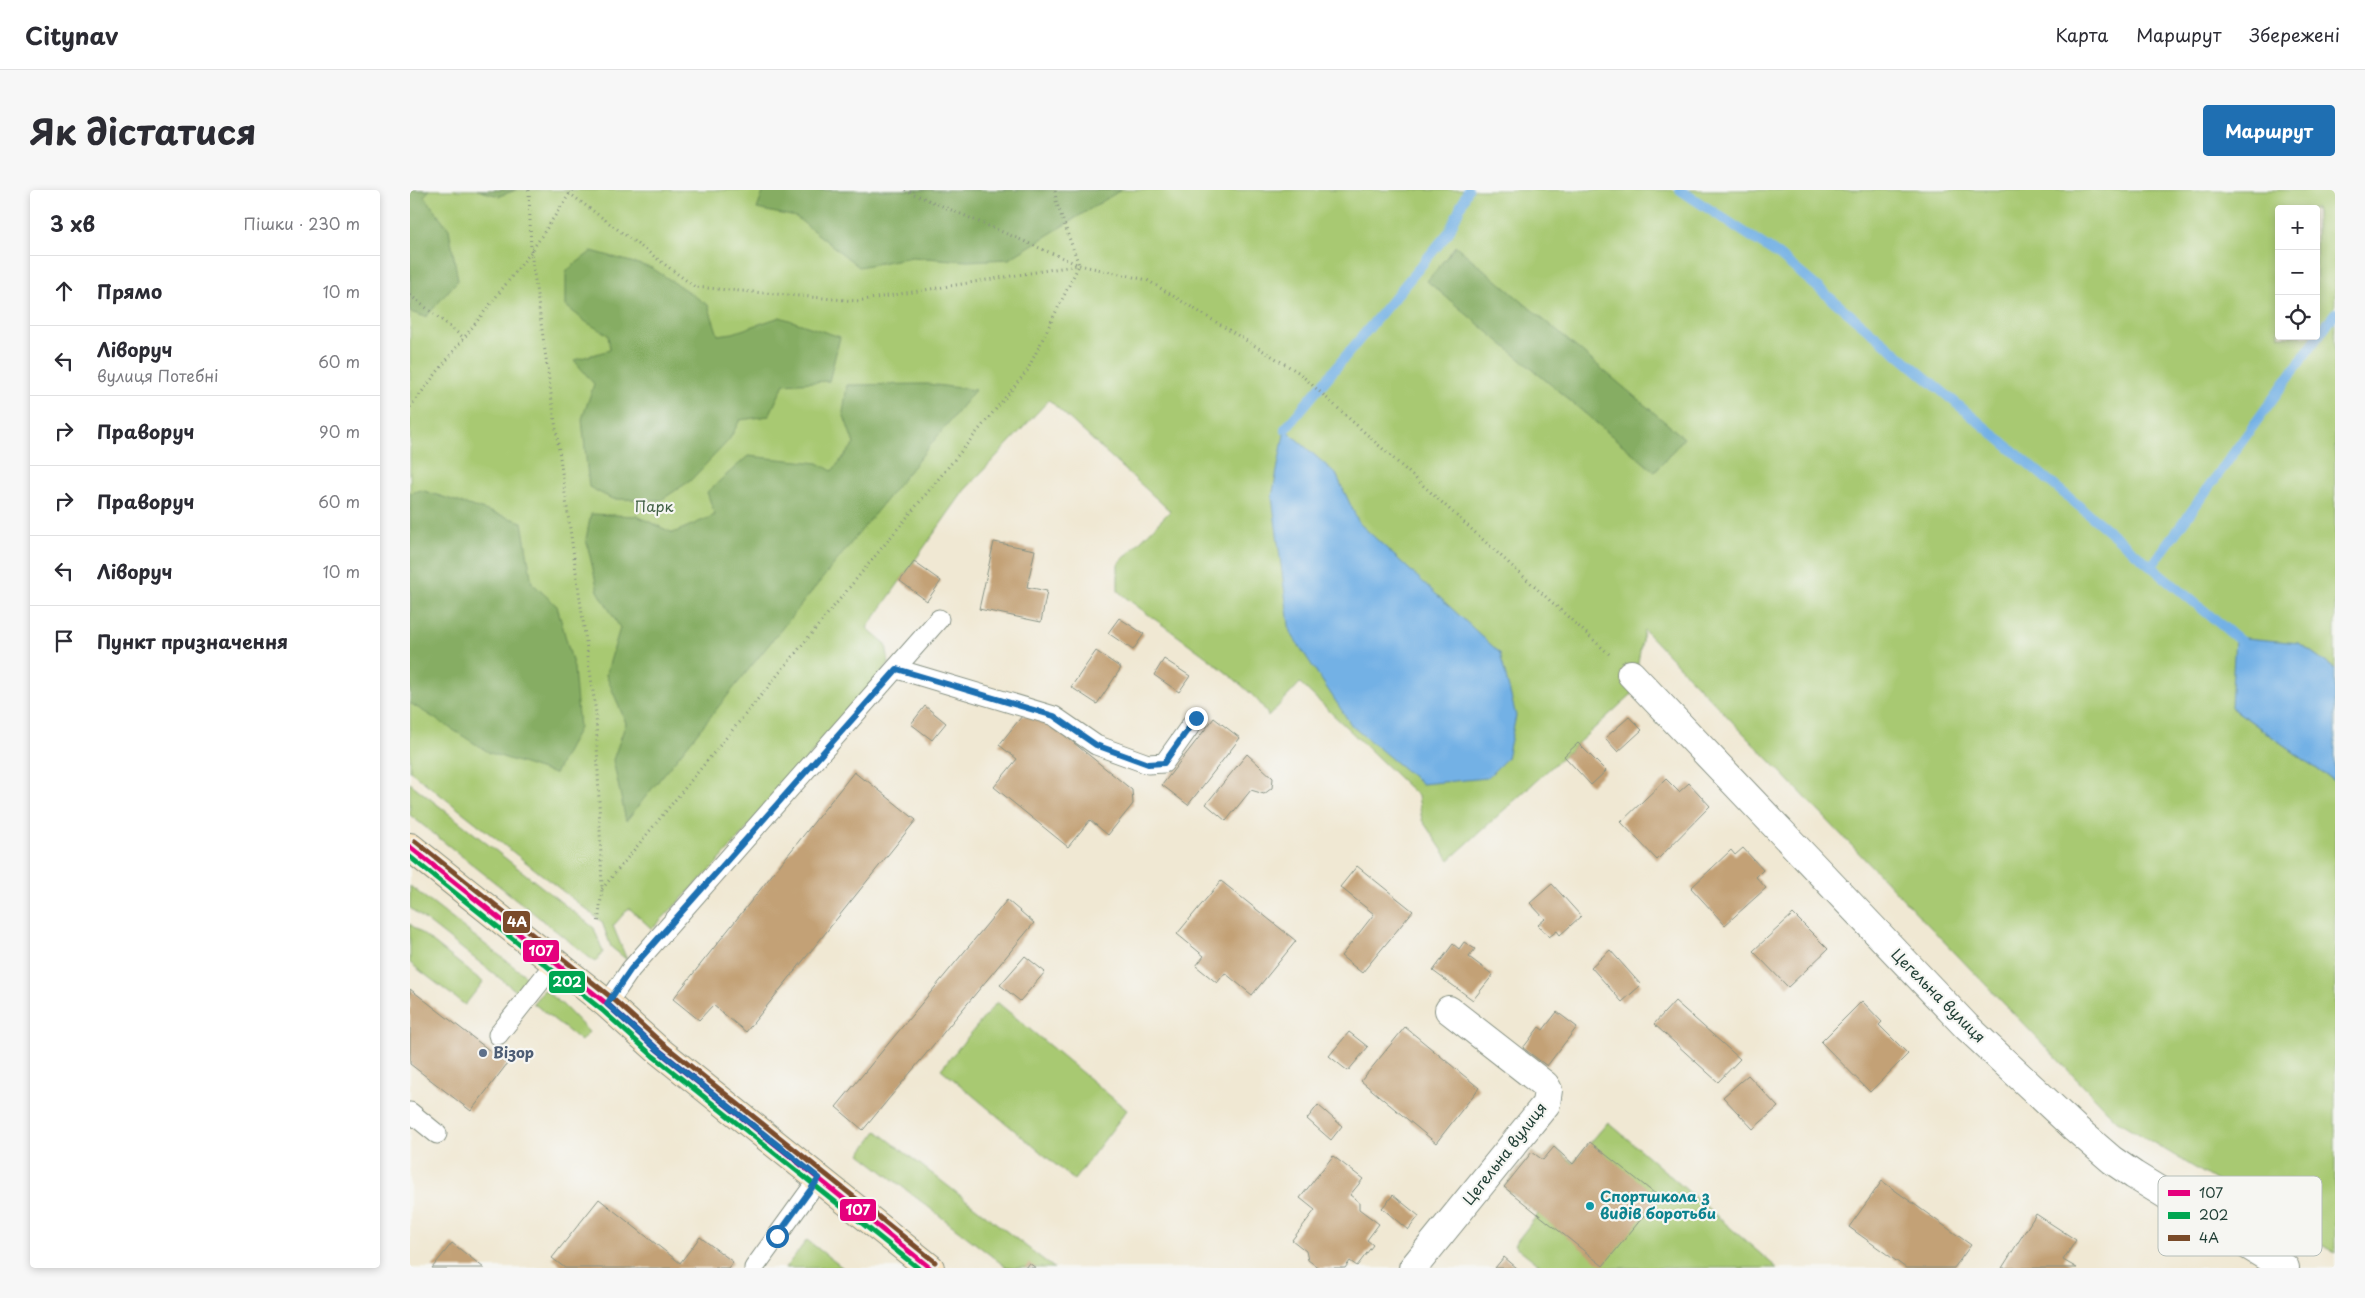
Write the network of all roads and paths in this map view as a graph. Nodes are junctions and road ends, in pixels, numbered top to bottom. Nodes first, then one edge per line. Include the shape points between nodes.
1 (529, 190) edge
2 (905, 190) edge
3 (1055, 190) edge
4 (571, 192) edge
5 (531, 252) junction
6 (1080, 265) junction
7 (410, 295) edge
8 (464, 338) junction
9 (410, 408) edge
10 (939, 619) dead end
11 (897, 669) junction
12 (1631, 674) joint
13 (1196, 718) dead end
14 (410, 847) edge
15 (602, 889) junction
16 (598, 925) dead end
17 (555, 963) junction
18 (607, 1004) junction
19 (1449, 1010) dead end
20 (498, 1035) dead end
21 (410, 1112) edge
22 (437, 1134) dead end
23 (819, 1178) junction
24 (2158, 1190) edge
25 (2266, 1256) edge
26 (754, 1268) edge
27 (930, 1268) edge
28 (1413, 1268) edge
29 (2285, 1268) edge

1 - 5 path
2 - 6 path
3 - 6 path
4 - 5 path
4 - 6 path via 695,288 857,301
5 - 8 path
5 - 15 path via 596,713
6 - 12 path via 1148,280 1298,372
6 - 15 path via 1027,371
7 - 8 path
8 - 9 path
10 - 11 lane
11 - 13 lane via 1054,716 1096,745 1148,764 1164,763
11 - 18 lane via 631,969
12 - 24 street, Цегельна вулиця via 1961,1020 2112,1160
14 - 17 street
15 - 16 path
17 - 18 street
17 - 20 lane
18 - 23 street via 658,1050
19 - 28 street, Цегельна вулиця via 1545,1085 1548,1098
21 - 22 lane
23 - 26 lane
23 - 27 street
25 - 29 street, Цегельна вулиця

